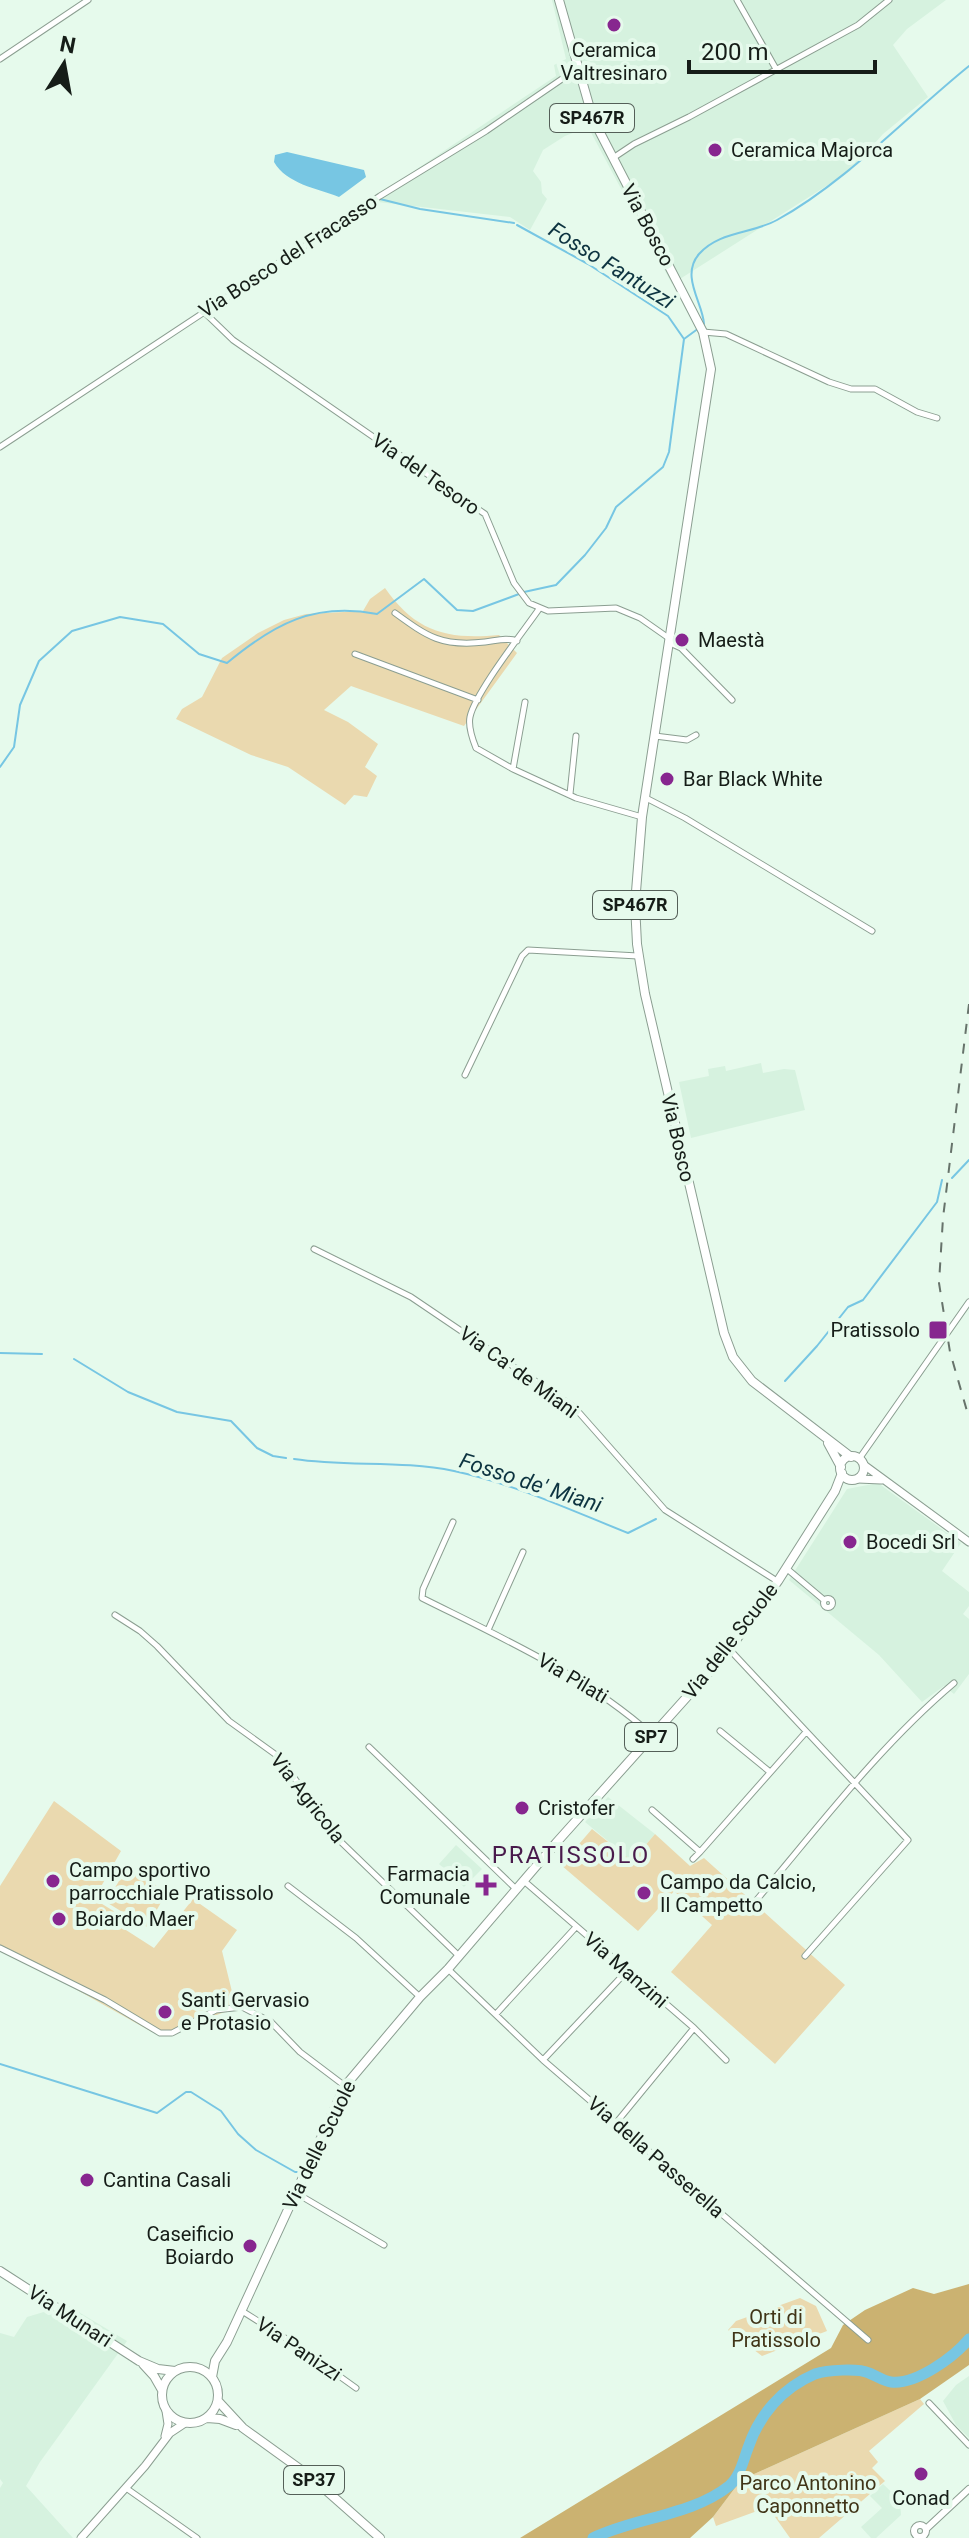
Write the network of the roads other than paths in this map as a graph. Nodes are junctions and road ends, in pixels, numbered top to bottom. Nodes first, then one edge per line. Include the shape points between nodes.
1 (88, 0) edge
2 (559, 0) edge
3 (737, 0) edge
4 (889, 0) edge
5 (0, 59) edge
6 (578, 68) junction
7 (776, 69) junction
8 (613, 159) junction
9 (204, 312) junction
10 (703, 331) junction
11 (937, 418) dead end
12 (0, 447) edge
13 (539, 609) junction
14 (395, 613) dead end
15 (517, 641) junction
16 (670, 641) junction
17 (355, 654) dead end
18 (478, 700) junction
19 (732, 700) dead end
20 (525, 702) dead end
21 (696, 735) dead end
22 (576, 736) dead end
23 (655, 736) junction
24 (513, 769) junction
25 (570, 794) junction
26 (645, 797) junction
27 (642, 817) junction
28 (872, 931) dead end
29 (639, 956) junction
30 (465, 1075) dead end
31 (314, 1249) dead end
32 (969, 1302) edge
33 (822, 1436) junction
34 (858, 1460) junction
35 (841, 1470) junction
36 (856, 1479) junction
37 (887, 1482) junction
38 (835, 1491) junction
39 (453, 1522) dead end
40 (969, 1542) edge
41 (523, 1552) dead end
42 (786, 1568) junction
43 (778, 1581) junction
44 (824, 1600) dead end
45 (115, 1615) dead end
46 (488, 1630) junction
47 (729, 1650) junction
48 (954, 1683) dead end
49 (720, 1731) dead end
50 (806, 1732) junction
51 (652, 1735) junction
52 (369, 1747) dead end
53 (770, 1772) junction
54 (855, 1784) junction
55 (652, 1810) dead end
56 (700, 1852) junction
57 (693, 1859) dead end
58 (523, 1881) junction
59 (288, 1886) dead end
60 (516, 1889) junction
61 (748, 1910) dead end
62 (576, 1927) junction
63 (0, 1948) edge
64 (459, 1956) junction
65 (805, 1956) dead end
66 (448, 1969) junction
67 (626, 1972) junction
68 (420, 1997) junction
69 (496, 2014) junction
70 (694, 2028) junction
71 (543, 2060) junction
72 (726, 2060) dead end
73 (345, 2086) junction
74 (616, 2123) junction
75 (295, 2193) junction
76 (384, 2245) dead end
77 (0, 2271) edge
78 (241, 2310) junction
79 (868, 2340) dead end
80 (220, 2352) junction
81 (139, 2361) junction
82 (196, 2367) junction
83 (175, 2371) junction
84 (212, 2377) junction
85 (356, 2388) dead end
86 (162, 2390) junction
87 (218, 2401) junction
88 (929, 2403) dead end
89 (166, 2411) junction
90 (206, 2418) junction
91 (185, 2423) junction
92 (243, 2428) junction
93 (163, 2442) junction
94 (969, 2445) edge
95 (126, 2488) junction
96 (969, 2489) edge
97 (921, 2536) edge
98 (81, 2538) edge
99 (197, 2538) edge
100 (380, 2538) edge

1 - 5 street
2 - 6 main road, Via Bosco / SP467R
3 - 7 street
4 - 7 street via 858,25
6 - 8 main road, Via Bosco / SP467R via 593,119
6 - 9 street, Via Bosco del Fracasso
7 - 8 street
8 - 10 main road, Via Bosco / SP467R
9 - 12 street, Via Bosco del Fracasso
9 - 13 street, Via del Tesoro via 233,340 485,514 514,583
10 - 11 street via 726,334 829,382 875,389
10 - 16 main road, Via Bosco / SP467R via 711,369 708,400
13 - 15 street
13 - 16 street via 616,608
14 - 15 street via 432,638 455,645
15 - 18 street
16 - 19 street
16 - 23 main road, Via Bosco / SP467R
17 - 18 street
18 - 24 street via 470,717 476,748
20 - 24 street
21 - 23 street via 687,740
22 - 25 street
23 - 26 main road, Via Bosco / SP467R
24 - 25 street
25 - 27 street
26 - 27 main road, Via Bosco / SP467R
26 - 28 street
27 - 29 main road, Via Bosco / SP467R via 635,891
29 - 30 street via 528,950
29 - 33 main road, Via Bosco / SP467R via 727,1343 752,1381
31 - 43 street, Via Ca' de Miani via 411,1297 575,1408 665,1510
32 - 34 street
33 - 34 main road, Via Bosco / SP467R
33 - 35 main road, Via Bosco / SP467R
34 - 35 main road via 845,1460
34 - 36 main road via 863,1473
34 - 37 main road, Via Bosco / SP467R
35 - 36 main road, Via Bosco / SP467R via 846,1478
35 - 38 main road, Via delle Scuole / SP7
36 - 37 main road, Via Bosco / SP467R
36 - 38 main road, Via delle Scuole / SP7
37 - 40 main road, Via Bosco / SP467R
38 - 42 main road, Via delle Scuole / SP7
39 - 46 street, Via Pilati via 422,1598
41 - 46 street
42 - 43 main road, Via delle Scuole / SP7
42 - 44 street
43 - 47 main road, Via delle Scuole / SP7
45 - 64 street, Via Agricola via 157,1646 229,1721 279,1757 340,1841
46 - 51 street, Via Pilati via 618,1705
47 - 50 street
47 - 51 main road, Via delle Scuole / SP7
48 - 54 street
49 - 53 street
50 - 53 street
50 - 54 street
51 - 58 main road, Via delle Scuole / SP7
52 - 60 street
53 - 56 street
54 - 61 street
54 - 65 street via 908,1840
55 - 56 street
56 - 57 street
58 - 60 main road, Via delle Scuole / SP7
58 - 62 street, Via Manzini
59 - 68 street
60 - 64 main road, Via delle Scuole / SP7
62 - 67 street, Via Manzini
62 - 69 street
63 - 73 street via 160,2033 172,2033 216,2010 242,2007 271,2022
64 - 66 main road, Via delle Scuole / SP7
66 - 68 main road, Via delle Scuole / SP7
66 - 69 street, Via della Passerella
67 - 70 street, Via Manzini
67 - 71 street
68 - 73 main road, Via delle Scuole / SP7
69 - 71 street, Via della Passerella
70 - 72 street, Via Manzini
70 - 74 street
71 - 74 street, Via della Passerella
73 - 75 main road, Via delle Scuole / SP7
74 - 79 street, Via della Passerella
75 - 76 street
75 - 78 main road, Via delle Scuole / SP7
77 - 81 main road, Via Munari
78 - 80 main road, Via delle Scuole / SP7
78 - 85 street, Via Panizzi
80 - 82 main road
80 - 84 main road, Via delle Scuole / SP7
81 - 83 main road, Via Munari
81 - 86 main road, Via Munari
82 - 83 main road
82 - 84 main road
83 - 86 main road
84 - 87 main road
86 - 89 main road
87 - 90 main road
87 - 92 main road, SP37
88 - 94 street
89 - 91 main road
89 - 93 main road
90 - 91 main road
90 - 92 main road, SP37
91 - 93 main road
92 - 100 main road, SP37 via 311,2477
93 - 95 main road
95 - 98 main road
95 - 99 street
96 - 97 street

